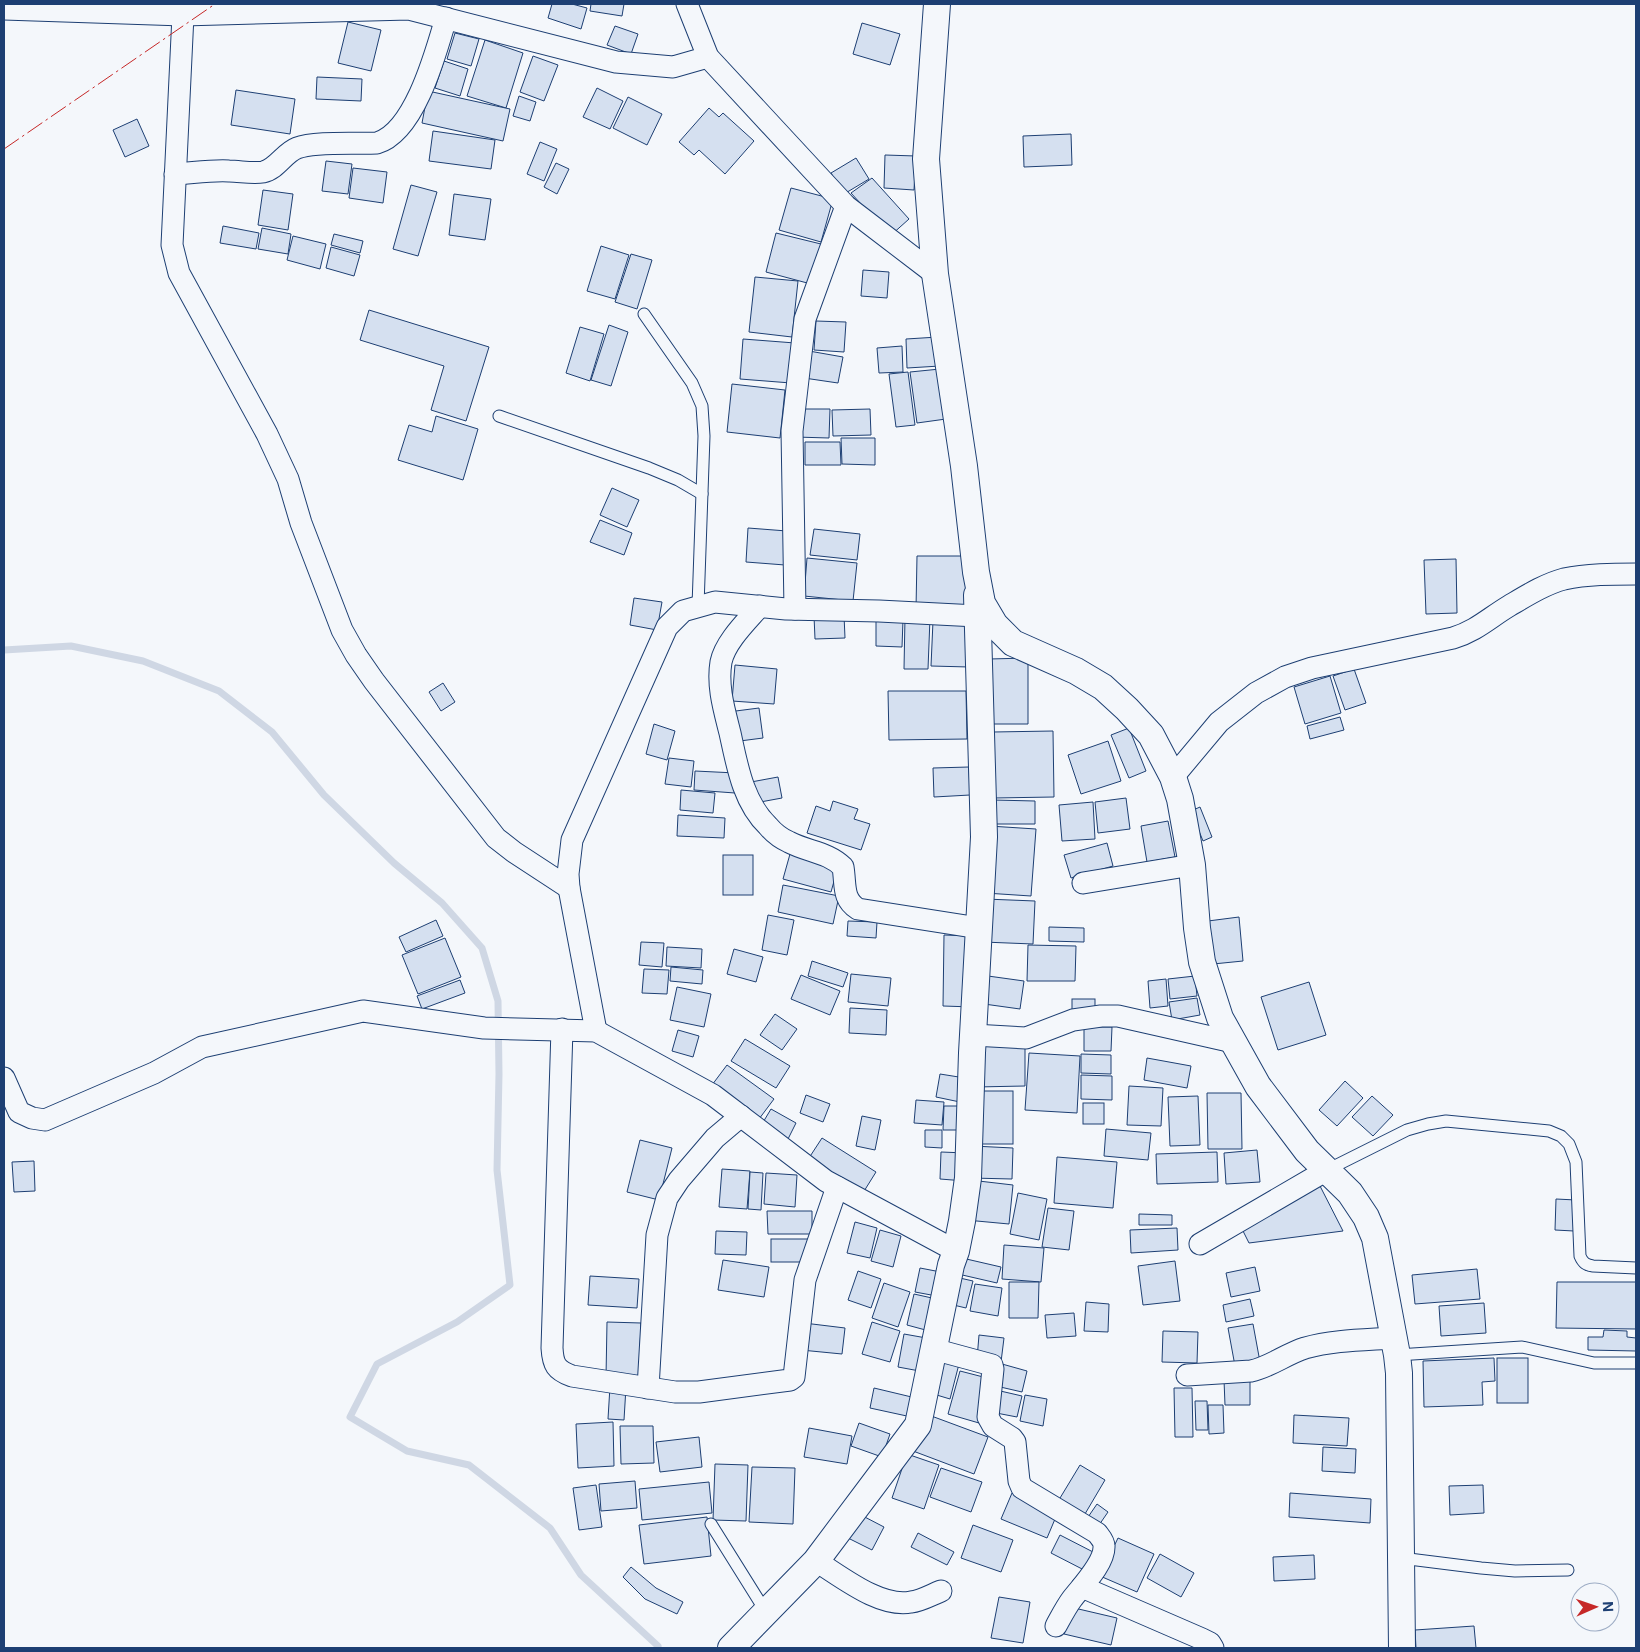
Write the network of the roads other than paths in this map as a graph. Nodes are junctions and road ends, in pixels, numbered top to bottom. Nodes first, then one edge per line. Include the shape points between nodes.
1 (687, 4) edge
2 (937, 4) edge
3 (4, 9) edge
4 (182, 15) junction
5 (446, 18) junction
6 (708, 56) junction
7 (175, 174) junction
8 (846, 206) junction
9 (935, 274) junction
10 (644, 314) dead end
11 (499, 416) dead end
12 (702, 494) junction
13 (976, 572) junction
14 (1636, 574) edge
15 (698, 606) junction
16 (760, 606) junction
17 (795, 609) junction
18 (977, 616) junction
19 (1173, 777) junction
20 (1192, 865) junction
21 (1083, 883) dead end
22 (569, 888) junction
23 (979, 928) junction
24 (562, 1029) junction
25 (596, 1031) junction
26 (973, 1035) junction
27 (1233, 1042) junction
28 (4, 1078) edge
29 (741, 1116) junction
30 (1327, 1170) junction
31 (837, 1187) junction
32 (1200, 1244) dead end
33 (956, 1251) junction
34 (1636, 1268) edge
35 (1396, 1346) junction
36 (933, 1349) junction
37 (1636, 1363) edge
38 (1187, 1375) dead end
39 (648, 1388) junction
40 (712, 1524) dead end
41 (1401, 1558) junction
42 (816, 1561) junction
43 (1568, 1570) dead end
44 (1082, 1587) junction
45 (940, 1591) dead end
46 (766, 1612) junction
47 (1056, 1626) dead end
48 (732, 1647) edge
49 (1213, 1648) edge
50 (1402, 1648) edge

1 - 6 street
2 - 9 street via 926,158
3 - 4 street
4 - 5 street via 409,9
4 - 7 street
5 - 6 street via 616,62 673,67
5 - 7 street via 420,94 389,138 377,143 298,147 272,168 258,173 228,170
6 - 8 street
7 - 22 street via 172,245 178,273 267,434 288,479 301,523 342,630 374,681 496,838
8 - 9 street
8 - 17 street via 805,319 792,431
9 - 13 street via 964,466
10 - 12 lane via 692,383 702,406
11 - 12 lane via 649,468
12 - 15 lane
13 - 18 street
13 - 19 street via 982,603 995,625 1013,643 1076,671 1103,687 1151,735
14 - 19 street via 1563,579 1508,606 1468,633 1312,668 1286,677 1256,693 1219,722
15 - 16 street via 715,602
15 - 22 street via 683,611 667,627 572,840
16 - 17 street
16 - 23 street via 734,635 722,660 720,691 740,779 755,811 768,827 789,842 826,855 844,868 846,896 858,909
17 - 18 street
18 - 23 street via 984,837
19 - 20 street
20 - 21 street
20 - 27 street via 1202,962 1220,1018
22 - 25 street
23 - 26 street
24 - 25 street
24 - 28 street via 484,1028 363,1011 202,1046 154,1073 44,1120 19,1112
24 - 39 street via 553,1361 561,1372 572,1376
25 - 29 street via 713,1095
26 - 27 street via 1026,1038 1073,1020 1118,1016
26 - 33 street via 968,1178
27 - 30 street via 1258,1086 1307,1151
29 - 31 street
29 - 39 street via 714,1138 667,1198 657,1235
30 - 32 street
30 - 34 lane via 1407,1130 1428,1124 1446,1121 1549,1131 1569,1144 1576,1162 1580,1256 1593,1266
30 - 35 street via 1350,1193 1375,1238
31 - 33 street
31 - 39 street via 805,1280 794,1378 699,1392
33 - 36 street
35 - 37 lane via 1522,1346 1594,1363
35 - 38 street via 1322,1344 1304,1348 1260,1369
35 - 41 street
36 - 42 street via 918,1425
36 - 44 street via 992,1365 988,1417 994,1426 1015,1442 1022,1488 1102,1538 1102,1556
40 - 46 lane
41 - 43 lane via 1515,1571
41 - 50 street
42 - 45 street via 871,1594 891,1602 911,1602
42 - 46 street
44 - 47 street
44 - 49 street via 1202,1639
46 - 48 street

